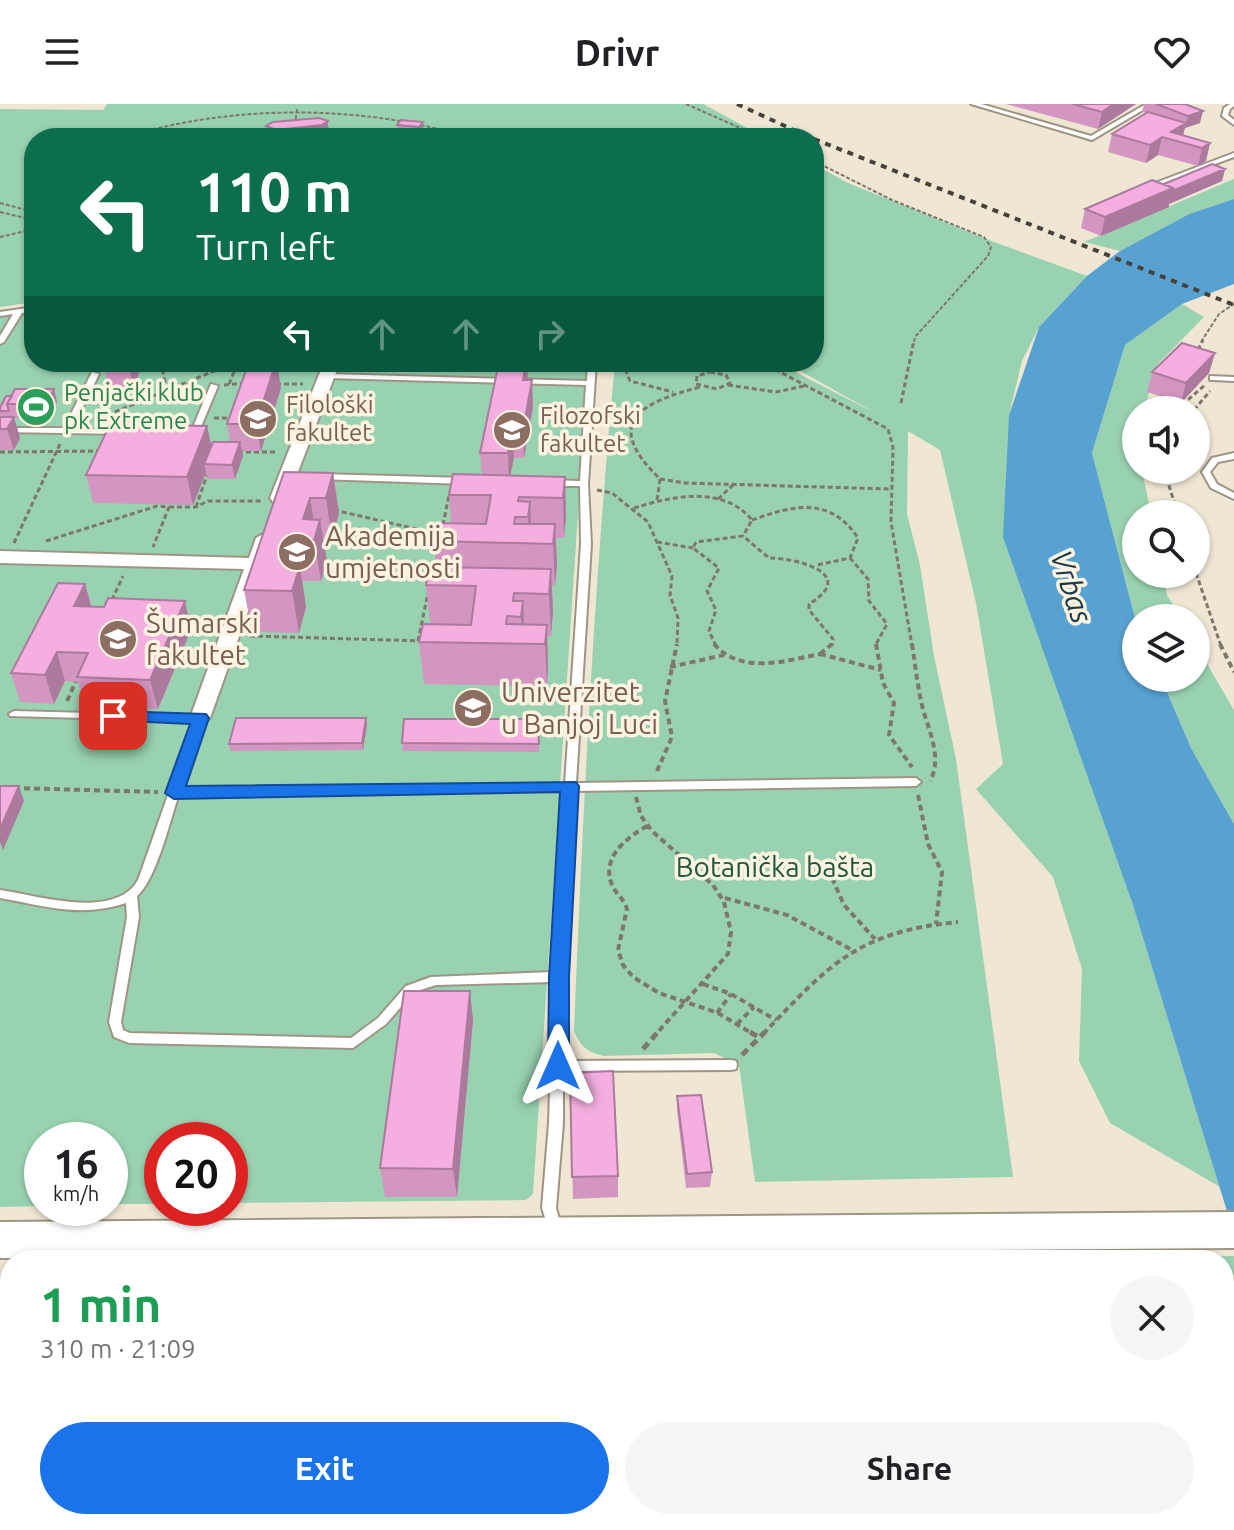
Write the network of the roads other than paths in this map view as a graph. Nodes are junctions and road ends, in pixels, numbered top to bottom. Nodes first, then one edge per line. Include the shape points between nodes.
1 (974, 104) edge
2 (1150, 104) edge
3 (1234, 104) edge
4 (1234, 123) edge
5 (1234, 155) edge
6 (1143, 188) edge
7 (24, 310) edge
8 (19, 311) junction
9 (0, 314) edge
10 (0, 342) edge
11 (591, 372) edge
12 (95, 374) dead end
13 (328, 374) edge
14 (1213, 378) road end
15 (1234, 379) edge
16 (590, 383) junction
17 (214, 386) road end
18 (0, 430) edge
19 (67, 431) junction
20 (128, 432) edge
21 (174, 432) edge
22 (1234, 456) edge
23 (287, 477) junction
24 (482, 481) edge
25 (540, 483) edge
26 (585, 486) junction
27 (1234, 496) edge
28 (6, 556) edge
29 (256, 564) junction
30 (14, 714) dead end
31 (200, 718) junction
32 (916, 782) road end
33 (570, 786) junction
34 (174, 793) junction
35 (0, 894) edge
36 (131, 894) junction
37 (559, 977) junction
38 (731, 1065) road end
39 (558, 1066) junction
40 (1234, 1230) edge
41 (0, 1240) edge
42 (566, 1248) edge
43 (454, 1249) edge

1 - 2 lane via 1092,138
3 - 4 lane via 1225,116
5 - 6 lane
7 - 8 lane
8 - 9 lane
8 - 10 lane
11 - 16 lane
12 - 19 lane
13 - 16 lane
13 - 23 street
14 - 15 lane
16 - 26 lane
17 - 21 lane via 196,429
18 - 19 lane
19 - 20 lane
22 - 27 lane via 1215,460 1206,472 1214,486
23 - 24 lane
23 - 29 street
25 - 26 lane
26 - 33 lane
28 - 29 street
29 - 31 street
30 - 31 lane
31 - 34 lane
32 - 33 lane
33 - 34 lane
33 - 37 lane
34 - 36 lane via 148,869
35 - 36 lane via 90,906 118,902
36 - 37 lane via 133,917 115,1022 118,1033 129,1038 353,1043 410,989 435,980
37 - 39 lane
38 - 39 lane
39 - 42 lane via 549,1208
40 - 42 street
41 - 43 street
42 - 43 street

